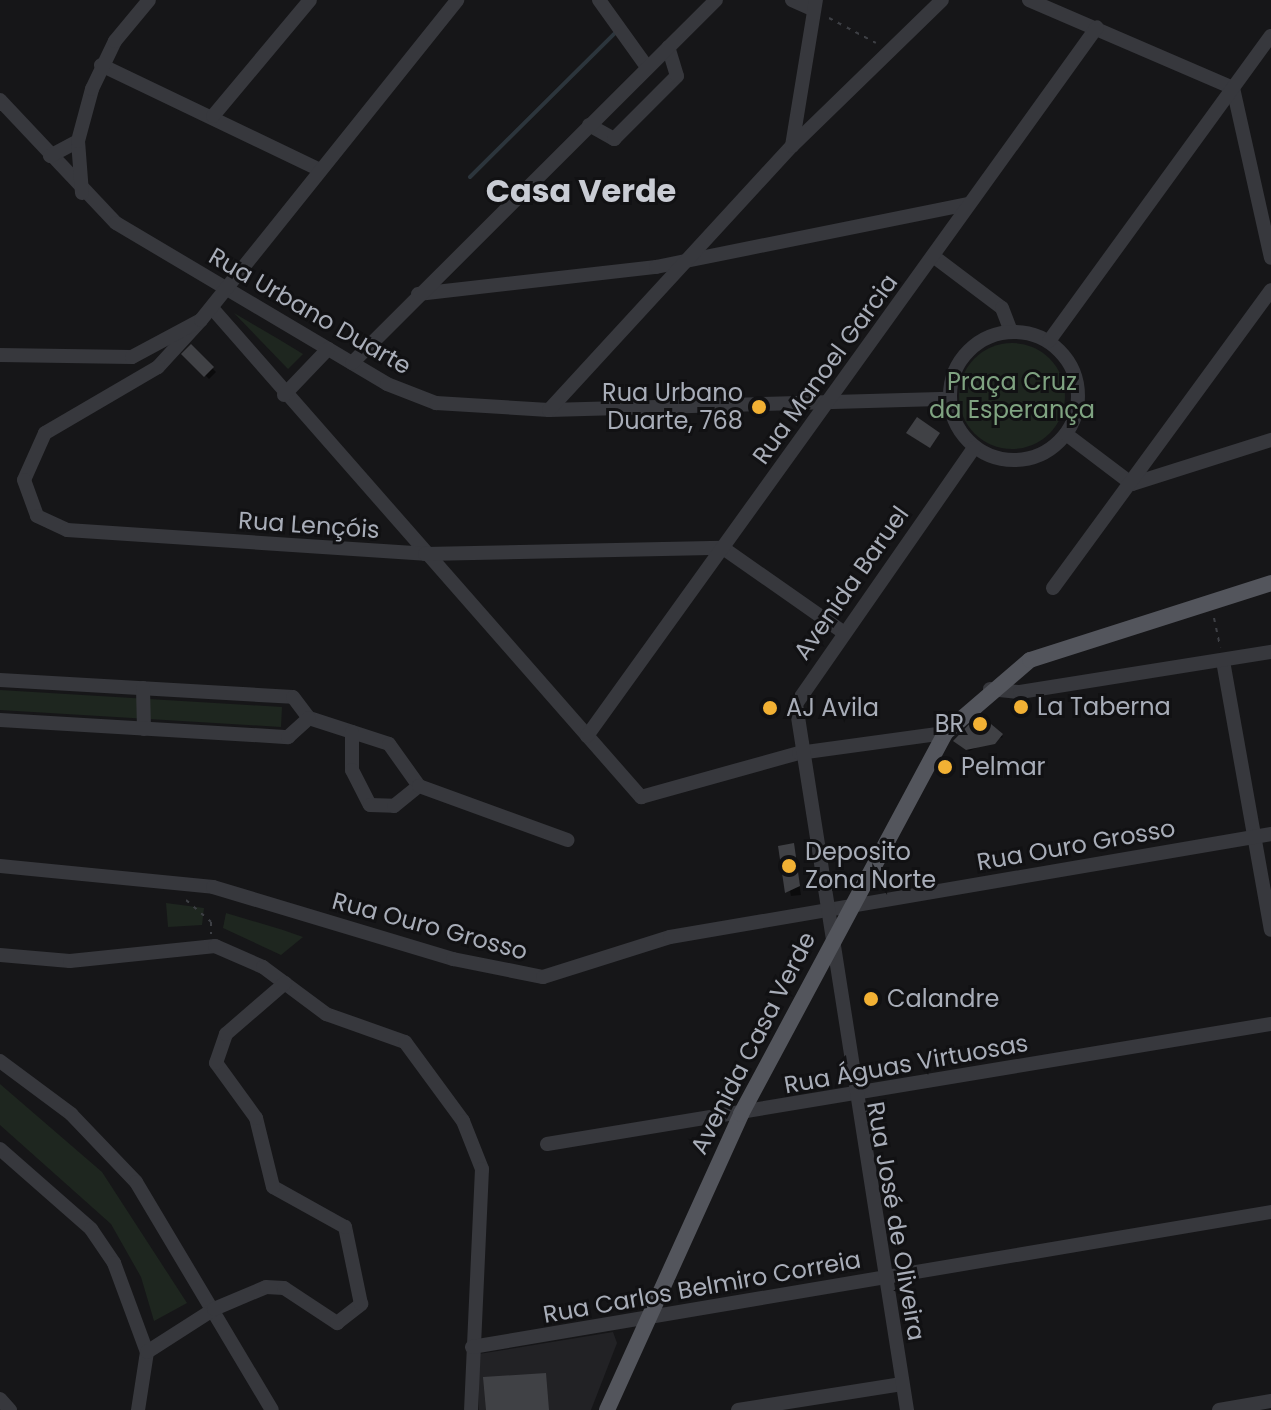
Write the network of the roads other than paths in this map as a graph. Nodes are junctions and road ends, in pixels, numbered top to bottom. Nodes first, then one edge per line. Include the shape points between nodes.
1 (149, 0) edge
2 (310, 0) edge
3 (457, 0) edge
4 (599, 0) edge
5 (716, 0) edge
6 (792, 0) edge
7 (942, 0) edge
8 (1029, 0) edge
9 (815, 5) edge
10 (1097, 27) junction
11 (1271, 36) edge
12 (668, 47) junction
13 (101, 65) junction
14 (647, 67) junction
15 (1233, 88) junction
16 (0, 100) edge
17 (213, 116) junction
18 (589, 125) junction
19 (78, 141) junction
20 (792, 146) junction
21 (50, 156) junction
22 (320, 170) junction
23 (82, 193) junction
24 (969, 204) junction
25 (933, 256) junction
26 (1271, 258) edge
27 (681, 261) junction
28 (227, 288) junction
29 (1271, 290) edge
30 (418, 294) junction
31 (206, 314) junction
32 (1011, 331) junction
33 (1049, 341) junction
34 (328, 349) junction
35 (0, 355) edge
36 (352, 363) junction
37 (284, 395) junction
38 (949, 399) junction
39 (829, 401) junction
40 (549, 410) junction
41 (1066, 434) junction
42 (1271, 440) edge
43 (974, 448) junction
44 (1132, 484) junction
45 (723, 548) junction
46 (425, 554) junction
47 (1271, 583) edge
48 (1053, 588) dead end
49 (843, 632) junction
50 (1271, 652) edge
51 (1223, 661) junction
52 (0, 680) edge
53 (143, 688) junction
54 (990, 689) junction
55 (309, 718) junction
56 (0, 720) edge
57 (144, 729) junction
58 (352, 732) junction
59 (945, 733) junction
60 (587, 736) junction
61 (799, 753) junction
62 (419, 786) junction
63 (1263, 836) edge
64 (567, 840) dead end
65 (0, 866) edge
66 (849, 906) junction
67 (824, 909) junction
68 (1271, 930) edge
69 (830, 943) junction
70 (0, 955) edge
71 (285, 983) junction
72 (1271, 1024) edge
73 (0, 1061) edge
74 (852, 1096) junction
75 (741, 1114) junction
76 (547, 1144) dead end
77 (0, 1149) edge
78 (1271, 1212) edge
79 (884, 1278) junction
80 (214, 1309) junction
81 (645, 1323) junction
82 (472, 1347) junction
83 (147, 1352) junction
84 (902, 1384) junction
85 (0, 1399) edge
86 (1271, 1401) edge
87 (10, 1410) edge
88 (138, 1410) edge
89 (272, 1410) edge
90 (471, 1410) edge
91 (607, 1410) edge
92 (738, 1410) edge
93 (907, 1410) edge
94 (1219, 1410) edge

1 - 13 street
2 - 17 street
3 - 22 street, Rua Lençóis
4 - 14 street
5 - 12 street
6 - 9 street
7 - 20 street
8 - 10 street
9 - 20 street
10 - 15 street
10 - 24 street, Rua Manoel Garcia
11 - 15 street
12 - 14 street
12 - 18 street via 677,76 614,139
13 - 17 street
13 - 19 street
14 - 18 street
15 - 26 street
15 - 33 street
16 - 21 street, Rua Urbano Duarte
17 - 22 street
18 - 30 street
19 - 21 street
19 - 23 street
20 - 27 street
21 - 23 street, Rua Urbano Duarte
22 - 28 street, Rua Lençóis
23 - 28 street, Rua Urbano Duarte via 116,223
24 - 25 street, Rua Manoel Garcia
24 - 27 street
25 - 32 street via 1002,308
25 - 39 street, Rua Manoel Garcia
27 - 30 street
27 - 40 street
28 - 31 street, Rua Lençóis
28 - 34 street, Rua Urbano Duarte
29 - 44 street
30 - 36 street
31 - 35 street via 132,357
31 - 37 street
31 - 46 street, Rua Lençóis via 158,367 45,433 24,480 37,516 67,530
32 - 33 street
32 - 38 street via 973,345 959,360
33 - 41 street via 1078,384
34 - 36 street, Rua Urbano Duarte
34 - 37 street
36 - 40 street, Rua Urbano Duarte via 411,395 458,409
37 - 46 street
38 - 39 street, Rua Urbano Duarte
38 - 43 street
39 - 40 street, Rua Urbano Duarte
39 - 45 street, Rua Manoel Garcia
41 - 43 street via 1023,459
41 - 44 street
42 - 44 street
43 - 49 street, Avenida Baruel
44 - 48 street
45 - 46 street, Rua Lençóis
45 - 49 street
45 - 60 street, Rua Manoel Garcia
46 - 60 street
47 - 54 main road, Avenida Casa Verde via 1052,651
49 - 61 street, Avenida Baruel via 796,704
50 - 51 street
51 - 54 street via 1020,692
51 - 63 street
52 - 53 street
53 - 55 street via 293,697
53 - 57 street
54 - 59 main road, Avenida Casa Verde
55 - 57 street via 288,737
55 - 58 street
56 - 57 street
58 - 62 street via 389,744
58 - 62 street via 352,770 370,805 394,806
59 - 61 street
59 - 66 main road, Avenida Casa Verde
60 - 61 street via 633,792 657,798
61 - 67 street, Avenida Baruel
62 - 64 street
63 - 66 street, Rua Ouro Grosso
63 - 68 street
65 - 67 street, Rua Ouro Grosso via 187,882 453,959 543,977 670,937
66 - 67 street, Rua Ouro Grosso
66 - 69 main road, Avenida Casa Verde
67 - 69 street, Avenida Baruel
69 - 74 street, Rua José de Oliveira
69 - 75 main road, Avenida Casa Verde
70 - 71 street via 70,961 212,946
71 - 80 street via 226,1034 216,1063 256,1118 273,1187 345,1227 361,1304 337,1323 275,1286
71 - 82 street via 326,1014 405,1042 473,1138 483,1186
72 - 74 street, Rua Águas Virtuosas
73 - 80 street via 116,1157
74 - 75 street, Rua Águas Virtuosas
74 - 79 street, Rua José de Oliveira
75 - 76 street, Rua Águas Virtuosas
75 - 81 main road, Avenida Casa Verde
77 - 83 street via 91,1229 114,1263
78 - 79 street, Rua Carlos Belmiro Correia
79 - 81 street, Rua Carlos Belmiro Correia
79 - 84 street, Rua José de Oliveira
80 - 83 street
80 - 89 street
81 - 82 street, Rua Carlos Belmiro Correia
81 - 91 main road, Avenida Casa Verde
82 - 90 street
83 - 88 street
84 - 92 street
84 - 93 street, Rua José de Oliveira
85 - 87 street
86 - 94 street

